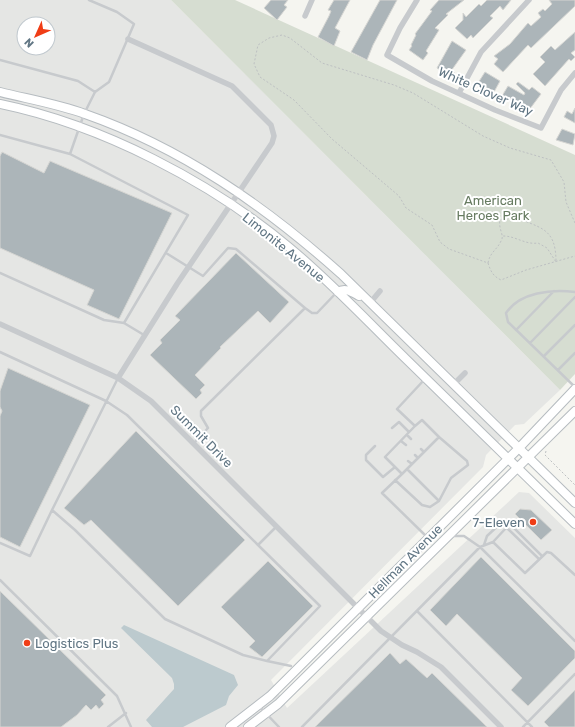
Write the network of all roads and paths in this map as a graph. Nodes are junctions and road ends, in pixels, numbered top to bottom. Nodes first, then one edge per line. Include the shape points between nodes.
1 (89, 0) edge
2 (312, 0) edge
3 (417, 0) edge
4 (530, 0) edge
5 (305, 16) dead end
6 (128, 39) junction
7 (0, 60) edge
8 (575, 73) edge
9 (0, 92) edge
10 (94, 92) junction
11 (459, 93) junction
12 (0, 104) edge
13 (84, 114) junction
14 (79, 128) junction
15 (0, 135) edge
16 (70, 154) junction
17 (239, 193) junction
18 (231, 205) junction
19 (575, 223) edge
20 (503, 236) junction
21 (166, 253) junction
22 (575, 256) edge
23 (556, 262) junction
24 (488, 263) junction
25 (188, 266) junction
26 (0, 273) edge
27 (554, 291) junction
28 (338, 292) junction
29 (380, 292) dead end
30 (575, 292) edge
31 (575, 297) edge
32 (370, 303) junction
33 (305, 308) junction
34 (124, 323) junction
35 (0, 324) edge
36 (575, 325) edge
37 (516, 330) junction
38 (144, 335) junction
39 (530, 343) junction
40 (0, 352) edge
41 (575, 353) edge
42 (544, 356) junction
43 (558, 370) junction
44 (464, 373) dead end
45 (118, 378) junction
46 (426, 379) junction
47 (454, 384) junction
48 (575, 388) edge
49 (106, 401) junction
50 (575, 411) edge
51 (413, 427) junction
52 (392, 428) dead end
53 (409, 432) junction
54 (416, 432) dead end
55 (406, 435) junction
56 (439, 437) junction
57 (411, 439) dead end
58 (401, 441) junction
59 (194, 443) junction
60 (427, 444) dead end
61 (406, 445) dead end
62 (374, 446) dead end
63 (430, 446) junction
64 (550, 446) dead end
65 (395, 447) junction
66 (519, 448) junction
67 (421, 449) dead end
68 (399, 451) dead end
69 (424, 452) junction
70 (415, 455) dead end
71 (529, 457) junction
72 (418, 458) junction
73 (508, 459) junction
74 (408, 461) dead end
75 (412, 464) junction
76 (395, 467) junction
77 (518, 468) junction
78 (407, 469) junction
79 (402, 474) junction
80 (395, 480) junction
81 (575, 485) edge
82 (439, 501) junction
83 (575, 503) edge
84 (52, 510) junction
85 (575, 524) edge
86 (277, 526) junction
87 (513, 534) junction
88 (449, 536) junction
89 (511, 536) dead end
90 (428, 538) junction
91 (493, 542) junction
92 (0, 543) edge
93 (258, 545) junction
94 (483, 545) junction
95 (480, 547) junction
96 (529, 549) junction
97 (526, 552) dead end
98 (542, 556) junction
99 (539, 559) junction
100 (575, 575) edge
101 (0, 580) edge
102 (358, 608) junction
103 (416, 611) junction
104 (367, 616) junction
105 (390, 638) junction
106 (575, 640) edge
107 (267, 661) junction
108 (291, 666) dead end
109 (575, 674) edge
110 (259, 705) junction
111 (126, 713) junction
112 (266, 713) junction
113 (528, 723) junction
114 (108, 727) edge
115 (132, 727) edge
116 (230, 727) edge
117 (248, 727) edge
118 (279, 727) edge
119 (302, 727) edge
120 (501, 727) edge
121 (524, 727) edge
122 (532, 727) edge

1 - 6 lane via 117,12 134,24
2 - 5 street
3 - 11 street, White Clover Way via 387,55
4 - 11 street via 481,52
6 - 10 lane via 108,82
6 - 17 street via 232,86 271,125 274,136 272,143
7 - 10 lane via 78,81
8 - 11 street, White Clover Way via 561,90 542,128
9 - 13 main road, Limonite Avenue
10 - 13 lane
12 - 14 main road, Limonite Avenue
13 - 14 lane
13 - 17 main road, Limonite Avenue via 161,146
14 - 16 lane
14 - 18 main road, Limonite Avenue via 129,147
15 - 16 lane
16 - 21 lane via 188,215
17 - 18 street
17 - 32 main road, Limonite Avenue via 301,238
18 - 25 street
18 - 28 main road, Limonite Avenue via 290,248
19 - 24 path via 566,202 564,182 551,160 510,148 483,136 413,93 322,63 290,38 282,35 269,38 258,45 254,64 260,77 294,100 337,143 399,196 406,208 432,225 440,242 449,249
20 - 23 path via 517,238 529,244 538,243 547,248
20 - 23 path via 498,227 500,220 505,217 512,215 537,224 551,236 555,245
20 - 24 path via 489,255
21 - 25 lane
21 - 34 lane
22 - 23 path
23 - 24 path via 501,280 495,278
25 - 33 lane via 203,276 228,248 236,249
25 - 38 street
26 - 34 lane via 104,320
27 - 30 lane
27 - 37 lane
27 - 37 lane via 532,295 508,310 506,319
28 - 32 main road via 342,289 347,290
28 - 33 lane via 317,313
28 - 46 main road, Limonite Avenue
29 - 32 street
31 - 39 lane
32 - 47 main road, Limonite Avenue
33 - 59 lane via 202,411 201,416 208,428
34 - 38 lane
35 - 45 street, Summit Drive
36 - 42 lane
37 - 39 lane
38 - 45 street
39 - 42 lane
40 - 49 lane
41 - 43 lane
42 - 43 lane
43 - 48 lane
44 - 47 street
45 - 49 lane
45 - 59 street, Summit Drive via 151,401
46 - 51 lane via 397,409
46 - 73 main road, Limonite Avenue
47 - 66 main road, Limonite Avenue
48 - 66 main road, Hellman Avenue
49 - 84 lane
49 - 93 lane via 127,415
50 - 71 main road, Hellman Avenue
51 - 53 lane
51 - 54 lane
51 - 56 lane via 422,420
52 - 53 lane via 400,422
53 - 55 lane
55 - 57 lane
55 - 58 lane
56 - 63 lane
56 - 82 lane via 468,464 451,478
58 - 61 lane
58 - 65 lane
59 - 86 street, Summit Drive
60 - 63 lane
62 - 76 lane via 366,455 366,460 383,476
63 - 69 lane
64 - 81 path via 545,455
65 - 68 lane
65 - 76 lane via 385,457
66 - 71 main road, Limonite Avenue
66 - 73 main road, Hellman Avenue
67 - 69 lane
69 - 72 lane
70 - 72 lane
71 - 77 main road, Hellman Avenue
71 - 83 main road, Limonite Avenue
72 - 75 lane
73 - 77 main road, Limonite Avenue
73 - 90 main road, Hellman Avenue
74 - 75 lane
75 - 78 lane
76 - 79 lane
77 - 85 main road, Limonite Avenue
77 - 88 main road, Hellman Avenue
78 - 79 lane
78 - 82 lane
79 - 80 lane
80 - 82 lane via 422,505 430,507
80 - 90 lane via 382,493
84 - 92 lane via 30,556
84 - 107 lane via 165,619 243,655
86 - 93 lane
86 - 102 street, Summit Drive
87 - 89 lane
87 - 91 lane via 506,528
87 - 96 lane
88 - 95 lane via 464,536
88 - 104 main road, Hellman Avenue
90 - 102 main road, Hellman Avenue
91 - 94 lane
91 - 99 lane via 525,573
93 - 107 lane via 320,606
94 - 95 lane
94 - 98 lane via 504,520
95 - 103 lane
95 - 106 lane
96 - 97 lane
96 - 99 lane
98 - 99 lane
98 - 100 lane via 551,552
101 - 111 lane via 117,696
102 - 104 street, Summit Drive
102 - 110 main road, Hellman Avenue
103 - 105 lane
103 - 113 lane
104 - 105 street, Summit Drive
104 - 112 main road, Hellman Avenue
105 - 119 lane
105 - 120 street, Summit Drive via 441,667
107 - 108 lane
109 - 113 lane
110 - 112 lane
110 - 116 main road, Hellman Avenue
111 - 114 lane
111 - 115 lane
112 - 117 main road, Hellman Avenue
112 - 118 lane
113 - 121 lane
113 - 122 lane

